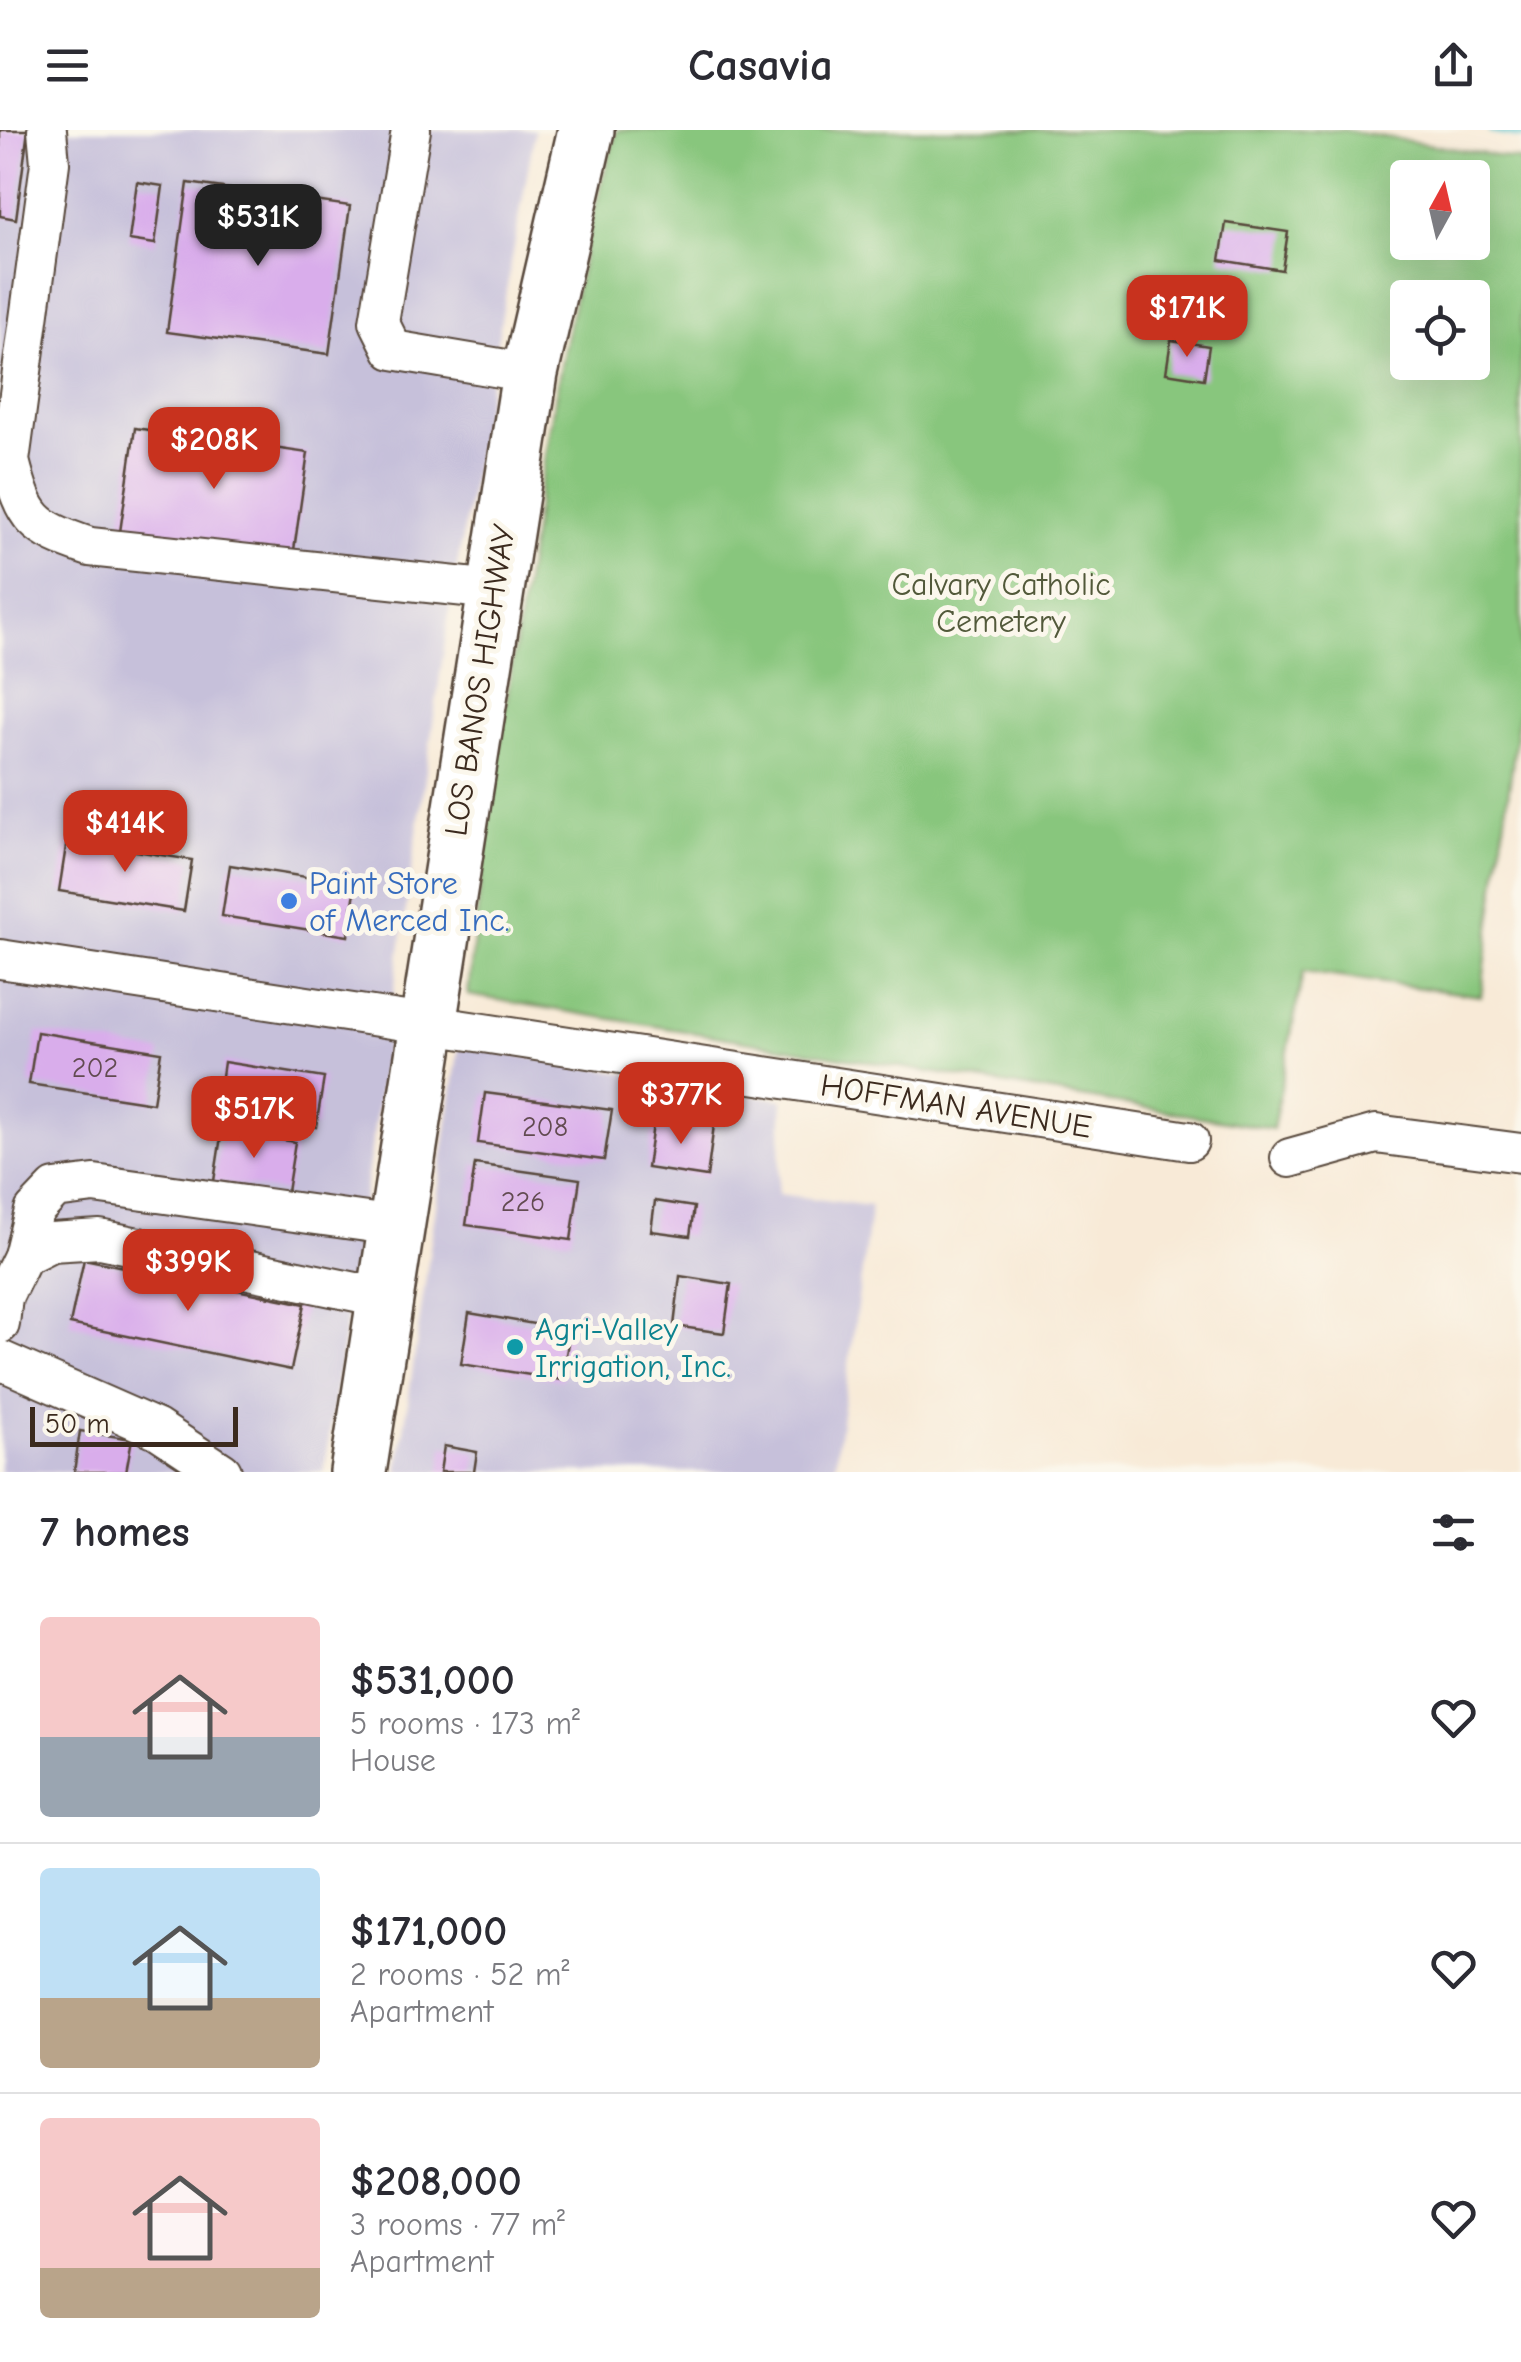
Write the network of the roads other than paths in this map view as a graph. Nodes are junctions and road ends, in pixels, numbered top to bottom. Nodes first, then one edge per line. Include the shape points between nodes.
1 (47, 130) edge
2 (411, 130) edge
3 (586, 130) edge
4 (530, 373) junction
5 (494, 590) junction
6 (0, 959) edge
7 (426, 1027) junction
8 (1189, 1142) dead end
9 (1521, 1153) edge
10 (1290, 1158) dead end
11 (396, 1226) junction
12 (23, 1256) junction
13 (385, 1298) junction
14 (0, 1324) edge
15 (0, 1360) edge
16 (222, 1472) edge
17 (358, 1472) edge

1 - 5 street via 50,164 10,461 20,501 46,532 90,547
2 - 4 street via 380,322 392,350
3 - 4 highway, LOS BANOS HIGHWAY
4 - 5 highway, LOS BANOS HIGHWAY
5 - 7 highway, LOS BANOS HIGHWAY
6 - 7 street, HOFFMAN AVENUE
7 - 8 street, HOFFMAN AVENUE
7 - 11 highway, LOS BANOS HIGHWAY
9 - 10 street via 1376,1134
11 - 12 street via 94,1184 55,1188 34,1211
11 - 13 highway, LOS BANOS HIGHWAY
12 - 13 street via 51,1242 100,1240
12 - 14 street via 3,1297
13 - 17 highway, LOS BANOS HIGHWAY
15 - 16 street via 157,1429

